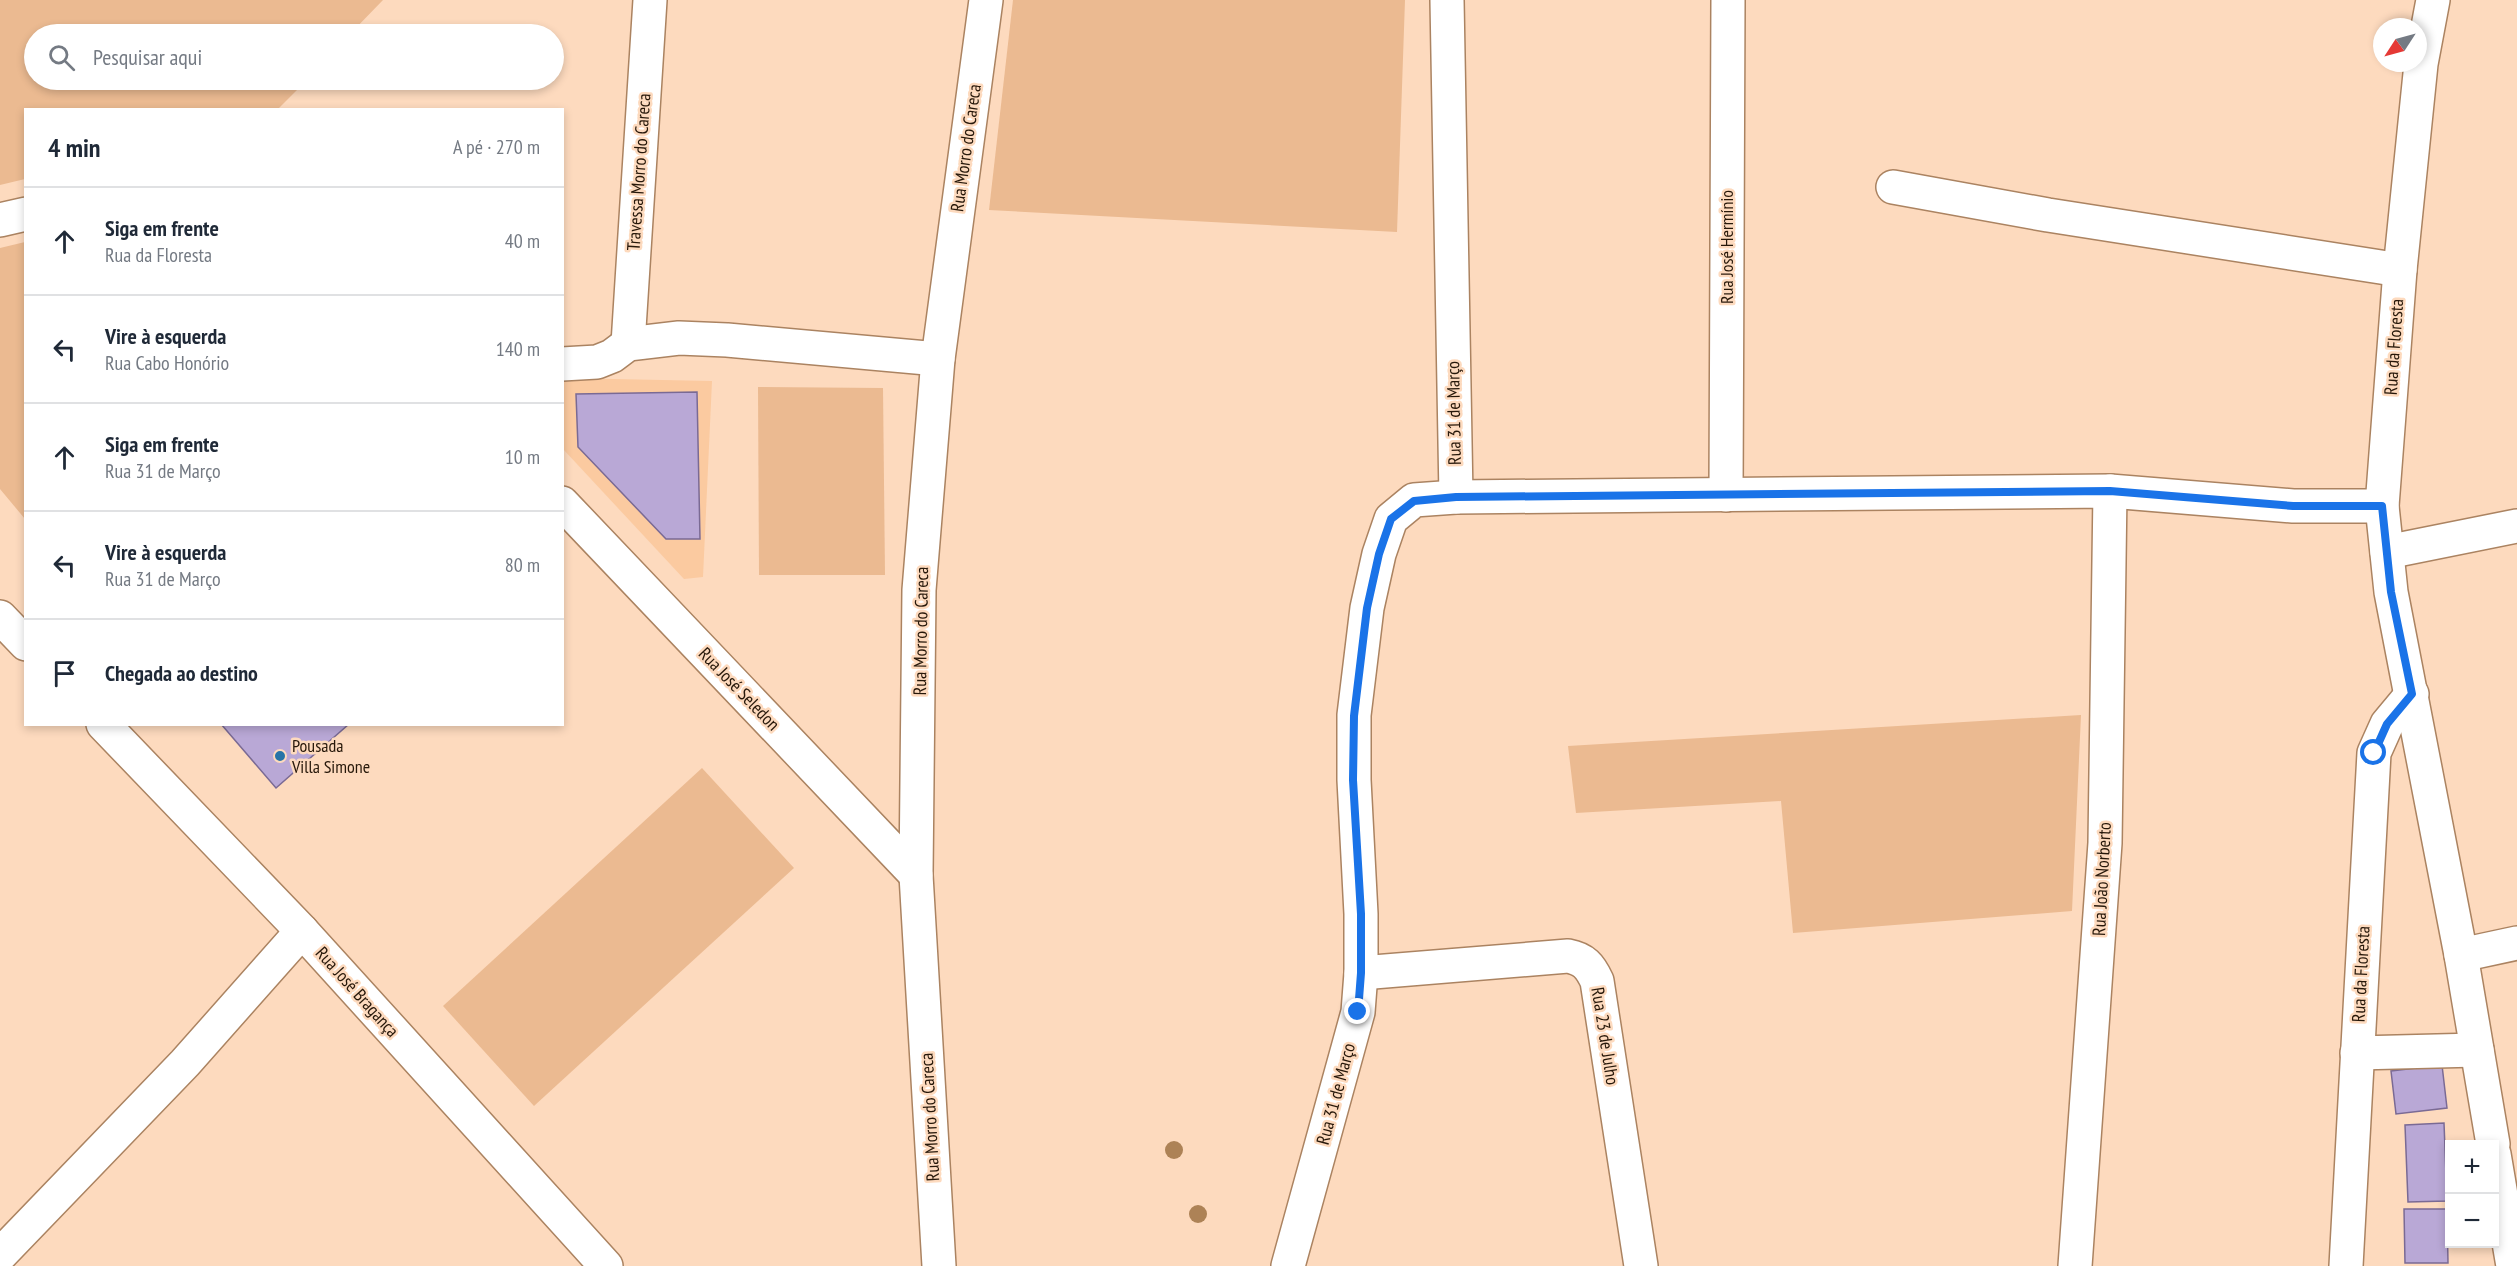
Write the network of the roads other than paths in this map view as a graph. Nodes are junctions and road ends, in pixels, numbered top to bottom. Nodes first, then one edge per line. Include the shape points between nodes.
1 (650, 0) edge
2 (986, 0) edge
3 (1447, 0) edge
4 (1728, 0) edge
5 (2433, 0) edge
6 (1893, 186) dead end
7 (24, 214) edge
8 (0, 220) edge
9 (2400, 270) junction
10 (628, 344) junction
11 (938, 359) junction
12 (564, 364) edge
13 (2110, 491) junction
14 (1726, 495) junction
15 (1456, 497) junction
16 (564, 505) edge
17 (2382, 506) junction
18 (2517, 526) edge
19 (2387, 552) junction
20 (0, 617) edge
21 (24, 642) edge
22 (2412, 694) junction
23 (105, 726) edge
24 (916, 875) junction
25 (302, 932) junction
26 (2517, 943) edge
27 (2461, 955) junction
28 (1361, 973) junction
29 (2477, 1050) junction
30 (2357, 1053) junction
31 (2492, 1140) edge
32 (2499, 1183) edge
33 (0, 1255) edge
34 (606, 1266) edge
35 (939, 1266) edge
36 (1288, 1266) edge
37 (1641, 1266) edge
38 (2075, 1266) edge
39 (2346, 1266) edge
40 (2513, 1266) edge

1 - 10 street, Travessa Morro do Careca
2 - 11 street, Rua Morro do Careca
3 - 15 street, Rua 31 de Março
4 - 14 street, Rua José Hermínio
5 - 9 street, Rua da Floresta via 2421,64
6 - 9 street via 2048,215
7 - 8 street
9 - 17 street, Rua da Floresta
10 - 11 street via 679,338 727,340
10 - 12 street via 597,362
11 - 24 street, Rua Morro do Careca via 919,590
13 - 14 street
13 - 17 street via 2293,506
13 - 38 street, Rua João Norberto via 2105,843
14 - 15 street
15 - 28 street, Rua 31 de Março via 1414,501 1391,519 1367,608 1354,716
16 - 24 street, Rua José Seledon
17 - 19 street, Rua da Floresta
18 - 19 street
19 - 22 street, Rua da Floresta
20 - 21 street
22 - 27 street, Rua da Floresta
22 - 30 street, Rua da Floresta via 2387,724 2374,753
23 - 25 street, Rua José Bragança
24 - 35 street, Rua Morro do Careca
25 - 33 street via 185,1063
25 - 34 street, Rua José Bragança
26 - 27 street
27 - 29 street, Rua da Floresta
28 - 36 street, Rua 31 de Março via 1358,1012
28 - 37 street, Rua 23 de Julho via 1568,956 1580,959 1590,968 1597,981
29 - 30 street
29 - 31 street, Rua da Floresta
30 - 39 street, Rua da Floresta
32 - 40 street

